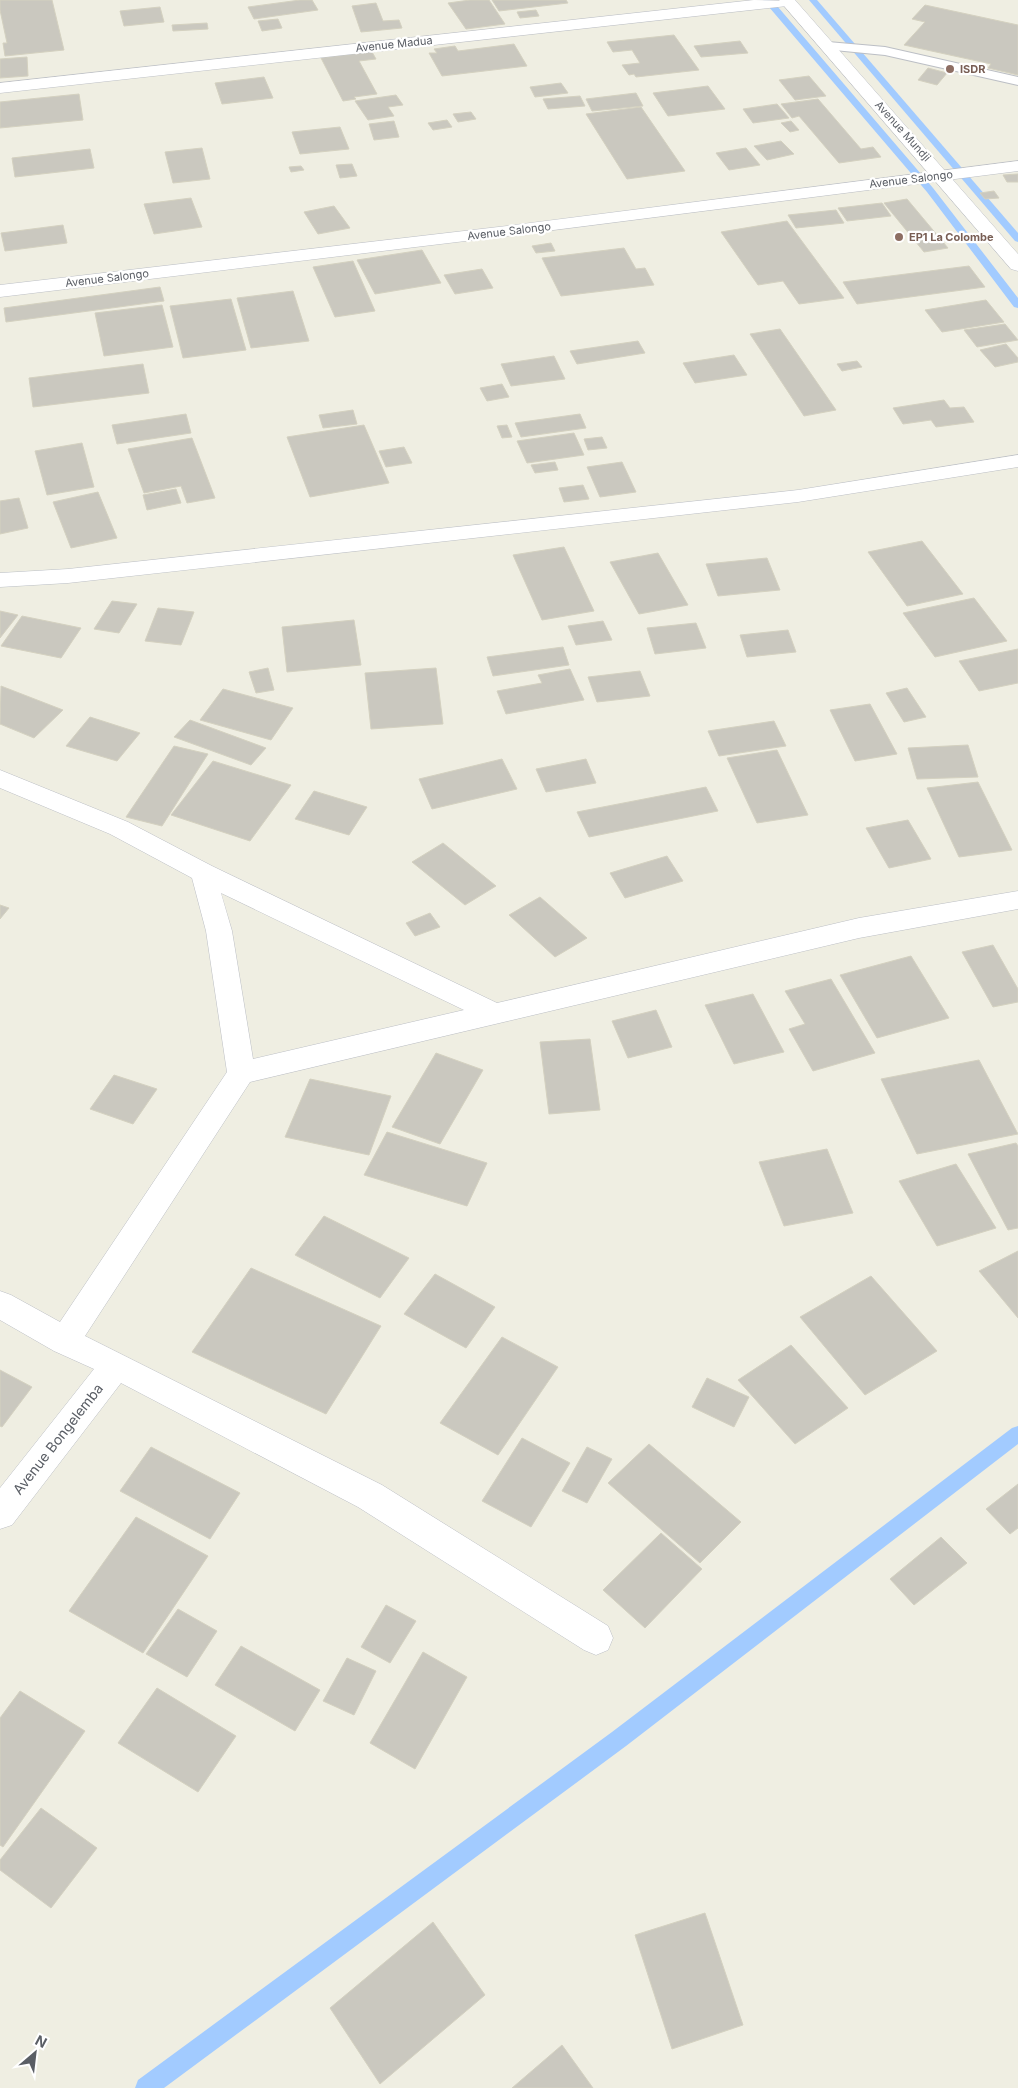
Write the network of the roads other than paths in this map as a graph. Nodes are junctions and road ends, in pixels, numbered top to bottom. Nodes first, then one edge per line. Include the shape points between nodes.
1 (787, 0) edge
2 (828, 46) junction
3 (1018, 80) edge
4 (0, 88) edge
5 (1018, 166) edge
6 (942, 176) junction
7 (1018, 264) edge
8 (0, 290) edge
9 (1018, 461) edge
10 (0, 580) edge
11 (0, 778) edge
12 (203, 873) junction
13 (1018, 900) edge
14 (496, 1014) junction
15 (241, 1073) junction
16 (0, 1304) edge
17 (65, 1341) junction
18 (116, 1365) junction
19 (0, 1514) edge
20 (596, 1638) dead end

1 - 2 street, Avenue Mundji
1 - 4 street, Avenue Madua
2 - 3 lane via 885,51
2 - 6 street, Avenue Mundji
5 - 6 street, Avenue Salongo
6 - 7 street, Avenue Mundji
6 - 8 street, Avenue Salongo
9 - 10 street via 798,496 78,575
11 - 12 street via 119,828
12 - 14 street
12 - 15 street via 219,931
13 - 14 street via 859,928
14 - 15 street
15 - 17 street
16 - 17 street
17 - 18 street
18 - 19 street, Avenue Bongelemba
18 - 20 street via 370,1496

